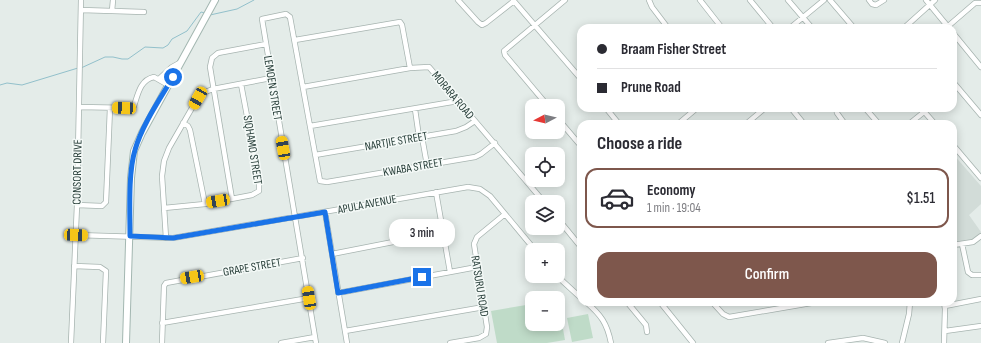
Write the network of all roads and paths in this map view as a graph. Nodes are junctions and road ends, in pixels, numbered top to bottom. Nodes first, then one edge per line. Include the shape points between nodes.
1 (81, 0) edge
2 (112, 0) edge
3 (215, 0) edge
4 (458, 0) edge
5 (513, 0) edge
6 (565, 0) edge
7 (649, 0) edge
8 (700, 0) edge
9 (750, 0) edge
10 (788, 0) edge
11 (824, 0) edge
12 (830, 0) edge
13 (869, 0) edge
14 (884, 0) edge
15 (926, 0) edge
16 (935, 0) edge
17 (981, 3) edge
18 (930, 5) junction
19 (81, 10) junction
20 (112, 11) junction
21 (144, 12) dead end
22 (803, 17) junction
23 (665, 24) edge
24 (719, 24) edge
25 (770, 24) edge
26 (795, 24) edge
27 (809, 24) edge
28 (851, 24) edge
29 (909, 24) edge
30 (944, 24) edge
31 (951, 24) edge
32 (534, 25) junction
33 (957, 38) edge
34 (295, 40) junction
35 (266, 44) junction
36 (182, 62) junction
37 (981, 67) edge
38 (410, 68) junction
39 (577, 74) edge
40 (271, 78) junction
41 (159, 79) junction
42 (241, 84) junction
43 (168, 85) junction
44 (303, 87) junction
45 (957, 87) edge
46 (213, 90) junction
47 (542, 99) edge
48 (458, 101) junction
49 (79, 107) junction
50 (110, 108) junction
51 (415, 109) junction
52 (609, 112) edge
53 (692, 112) edge
54 (761, 112) edge
55 (794, 112) edge
56 (868, 112) edge
57 (921, 112) edge
58 (925, 112) edge
59 (981, 115) edge
60 (616, 120) edge
61 (683, 120) edge
62 (752, 120) edge
63 (800, 120) edge
64 (876, 120) edge
65 (912, 120) edge
66 (932, 120) edge
67 (475, 121) junction
68 (183, 123) junction
69 (310, 126) junction
70 (565, 127) edge
71 (421, 137) junction
72 (577, 141) edge
73 (495, 143) junction
74 (957, 151) edge
75 (315, 155) junction
76 (428, 165) junction
77 (981, 178) edge
78 (436, 192) junction
79 (538, 195) edge
80 (232, 199) junction
81 (205, 204) junction
82 (77, 205) junction
83 (164, 208) junction
84 (325, 212) junction
85 (505, 214) junction
86 (295, 217) junction
87 (565, 228) edge
88 (444, 232) junction
89 (76, 235) junction
90 (130, 236) junction
91 (981, 236) edge
92 (166, 238) junction
93 (577, 242) edge
94 (529, 243) edge
95 (962, 244) junction
96 (957, 245) edge
97 (332, 254) junction
98 (302, 258) junction
99 (74, 266) junction
100 (477, 267) junction
101 (450, 272) junction
102 (981, 274) edge
103 (565, 283) edge
104 (338, 293) junction
105 (577, 294) edge
106 (309, 298) junction
107 (981, 299) edge
108 (957, 302) edge
109 (591, 306) edge
110 (630, 306) edge
111 (663, 306) edge
112 (716, 306) edge
113 (793, 306) edge
114 (910, 306) edge
115 (944, 306) edge
116 (484, 307) junction
117 (162, 322) junction
118 (981, 326) edge
119 (345, 331) junction
120 (945, 331) junction
121 (648, 332) dead end
122 (315, 337) junction
123 (70, 343) edge
124 (103, 343) edge
125 (126, 343) edge
126 (162, 343) edge
127 (281, 343) edge
128 (316, 343) edge
129 (346, 343) edge
130 (450, 343) edge
131 (611, 343) edge
132 (693, 343) edge
133 (828, 343) edge
134 (885, 343) edge
135 (902, 343) edge
136 (944, 343) edge

1 - 19 street, CONSORT DRIVE
2 - 20 street
3 - 36 street
4 - 5 street via 482,25
5 - 32 street
6 - 32 street
7 - 23 street
8 - 24 street
9 - 25 street
10 - 22 street
11 - 22 street
12 - 28 street
13 - 14 street via 876,5
15 - 18 street
16 - 18 street
17 - 31 street via 975,3
18 - 29 street
18 - 30 street
19 - 20 street
19 - 49 street, CONSORT DRIVE
20 - 21 street
22 - 26 street
22 - 27 street
32 - 39 street
32 - 47 street via 504,52
33 - 37 street
34 - 35 street, LEMOEN STREET via 290,17 286,14 262,19
34 - 38 street via 400,22
34 - 44 street
35 - 40 street, LEMOEN STREET
35 - 46 street via 216,54 210,67
36 - 41 street
36 - 43 street
38 - 44 street, MORARA ROAD
38 - 48 street, MORARA ROAD via 430,68
40 - 42 street
40 - 86 street, LEMOEN STREET
41 - 43 street
41 - 50 street via 154,77 144,82 132,108
42 - 46 street
42 - 80 street, SIQHAMO STREET via 260,188 255,194
43 - 90 street via 134,151
44 - 69 street
45 - 59 street
46 - 68 street via 201,94
46 - 80 street
48 - 51 street
48 - 67 street, MORARA ROAD
49 - 50 street
49 - 82 street, CONSORT DRIVE
50 - 82 street via 106,202 102,206
51 - 69 street
51 - 71 street
52 - 60 street
53 - 61 street
54 - 62 street
55 - 63 street
56 - 64 street
57 - 65 street
58 - 66 street
67 - 71 street, NARTJIE STREET via 459,130
67 - 73 street, MORARA ROAD
68 - 81 street via 188,126 191,134
68 - 83 street via 164,161
69 - 75 street
70 - 72 street
71 - 75 street, NARTJIE STREET
71 - 76 street
73 - 76 street, KWABA STREET via 478,156
73 - 79 street, MORARA ROAD
74 - 77 street
75 - 76 street, KWABA STREET via 319,179 327,182
78 - 84 street, APULA AVENUE
78 - 85 street, APULA AVENUE via 465,187 478,188 490,196
78 - 88 street
80 - 81 street, SIQHAMO STREET
81 - 83 street, SIQHAMO STREET
82 - 89 street, CONSORT DRIVE
83 - 92 street
84 - 86 street, APULA AVENUE
84 - 97 street
85 - 94 street, APULA AVENUE
85 - 100 street, RATSURU ROAD via 475,241
86 - 92 street, APULA AVENUE
86 - 98 street, LEMOEN STREET
87 - 93 street
88 - 97 street
88 - 101 street
89 - 90 street, APULA AVENUE
89 - 99 street, CONSORT DRIVE
90 - 92 street, APULA AVENUE
90 - 125 street
91 - 95 street via 973,242
95 - 96 street
95 - 102 street via 968,272 972,275
97 - 104 street
98 - 106 street, LEMOEN STREET
98 - 117 street, GRAPE STREET via 166,283
99 - 123 street, CONSORT DRIVE
99 - 124 street via 100,267 106,271
100 - 101 street
100 - 116 street, RATSURU ROAD
101 - 104 street
103 - 105 street
104 - 119 street
106 - 117 street
106 - 122 street, LEMOEN STREET
107 - 108 street
109 - 131 street via 603,320
110 - 121 street via 646,325
111 - 132 street
112 - 113 street via 729,317
114 - 135 street
115 - 120 street
116 - 119 street
116 - 130 street, RATSURU ROAD via 486,334
117 - 126 street, GRAPE STREET
118 - 120 street
119 - 129 street
120 - 136 street
122 - 127 street
122 - 128 street, LEMOEN STREET
133 - 134 street via 860,338

